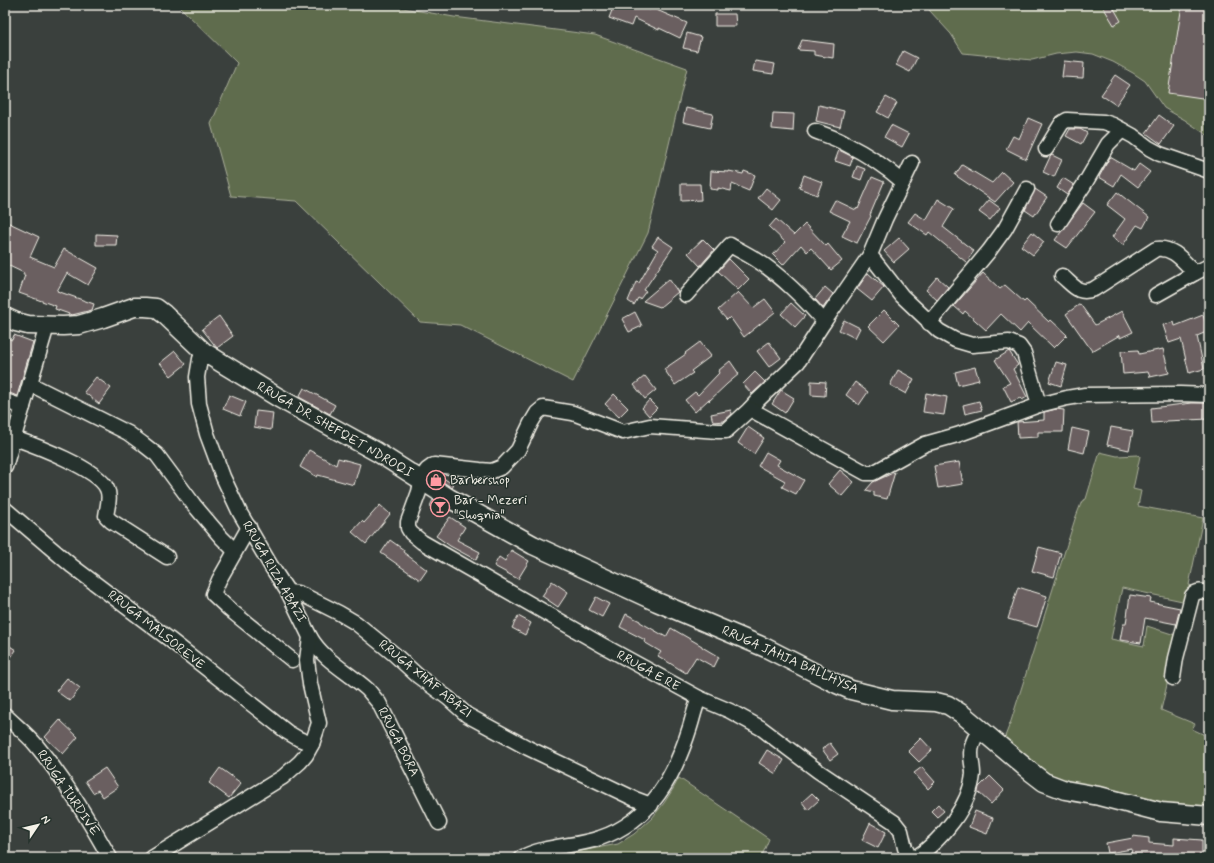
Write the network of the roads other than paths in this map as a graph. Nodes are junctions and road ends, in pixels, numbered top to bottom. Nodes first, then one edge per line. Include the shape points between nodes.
1 (1122, 130) junction
2 (815, 131) dead end
3 (1046, 149) dead end
4 (912, 163) dead end
5 (1209, 171) edge
6 (903, 182) junction
7 (1027, 189) dead end
8 (1058, 224) dead end
9 (870, 255) junction
10 (1209, 266) edge
11 (1195, 273) junction
12 (1062, 276) dead end
13 (686, 295) dead end
14 (1156, 296) dead end
15 (5, 317) edge
16 (824, 322) junction
17 (929, 323) junction
18 (47, 326) junction
19 (204, 352) junction
20 (30, 384) junction
21 (1209, 395) edge
22 (5, 401) edge
23 (1039, 405) junction
24 (23, 407) junction
25 (750, 409) junction
26 (14, 438) junction
27 (5, 467) edge
28 (421, 481) junction
29 (5, 509) edge
30 (249, 527) junction
31 (235, 551) junction
32 (167, 557) dead end
33 (288, 592) junction
34 (1209, 593) edge
35 (310, 637) junction
36 (292, 660) dead end
37 (1173, 678) dead end
38 (699, 698) junction
39 (5, 715) edge
40 (980, 729) junction
41 (312, 744) junction
42 (651, 805) junction
43 (1209, 816) edge
44 (439, 823) dead end
45 (110, 858) edge
46 (152, 858) edge
47 (521, 858) edge
48 (910, 858) edge
49 (915, 858) edge

1 - 3 street via 1104,122 1067,120 1062,123
1 - 5 street via 1160,154
1 - 8 street via 1108,144
2 - 6 street via 864,154
4 - 6 street
6 - 9 street
7 - 17 street via 1005,229 989,251
9 - 16 street
9 - 17 street via 902,296
10 - 11 street
11 - 12 street via 1175,254 1163,248 1088,291 1078,290
11 - 14 street
13 - 16 street via 730,245 756,259 780,278
15 - 18 main road, RRUGA DR. SHEFQET NDROQI via 28,325
16 - 25 street via 798,362
17 - 23 street via 939,332 972,345 1009,342 1019,346 1024,353
18 - 19 main road, RRUGA DR. SHEFQET NDROQI via 79,325 134,307 156,308
18 - 20 street
19 - 28 main road, RRUGA DR. SHEFQET NDROQI via 229,361 279,398 377,452
19 - 30 street, RRUGA RIZA ABAZI via 197,377 199,404 223,477
20 - 24 street
20 - 31 street via 128,433 144,444 157,456 199,511
21 - 23 street via 1085,395
22 - 24 street
23 - 25 street via 925,444 873,473 866,473
24 - 26 street
25 - 28 street, RRUGA DR. SHEFQET NDROQI via 726,431 650,426 623,432 573,413 543,408 537,412 518,450 502,467 492,471 434,466 427,470
26 - 27 street
26 - 32 street via 53,453 103,482 109,498 106,516
28 - 38 street, RRUGA E RE via 408,528 422,542
28 - 40 main road, RRUGA JAHJA BALLHYSA via 533,545 766,648 837,684 892,700 948,705
29 - 41 street, RRUGA MALSOREVE via 72,566 287,732
30 - 31 street
30 - 33 street, RRUGA RIZA ABAZI
31 - 36 street via 213,594
33 - 35 street, RRUGA RIZA ABAZI
33 - 42 street, RRUGA XHAF ABAZI via 305,596 356,623 467,714 528,748
34 - 37 street via 1199,591 1192,596
35 - 41 street, RRUGA RIZA ABAZI via 307,660 319,723
35 - 44 street, RRUGA BORA via 329,660 367,690 379,703
38 - 42 street via 675,767
38 - 48 street, RRUGA E RE via 761,728 818,771 894,822 901,832
39 - 45 street, RRUGA TURDIVE via 35,744 54,768 84,812
40 - 43 main road, RRUGA JAHJA BALLHYSA via 1049,784 1161,812
40 - 49 street via 972,746 973,772 966,799 944,832
41 - 46 street, RRUGA RIZA ABAZI via 300,762 283,776
42 - 47 street via 613,833

